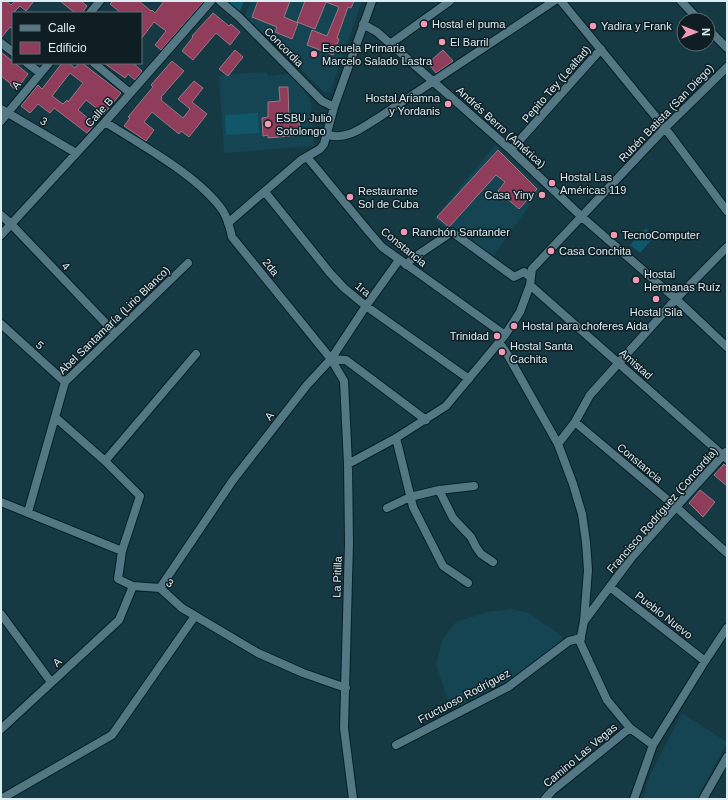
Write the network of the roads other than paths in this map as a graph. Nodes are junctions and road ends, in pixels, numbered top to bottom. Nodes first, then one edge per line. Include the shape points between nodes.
1 (100, 1) edge
2 (211, 1) edge
3 (220, 1) edge
4 (372, 1) edge
5 (450, 1) edge
6 (554, 1) edge
7 (561, 1) edge
8 (681, 1) edge
9 (91, 12) edge
10 (692, 12) edge
11 (363, 24) junction
12 (716, 37) edge
13 (1, 43) edge
14 (390, 44) junction
15 (727, 48) edge
16 (600, 49) junction
17 (12, 51) edge
18 (28, 64) edge
19 (47, 64) edge
20 (95, 64) edge
21 (727, 67) edge
22 (40, 73) junction
23 (434, 82) junction
24 (130, 93) junction
25 (334, 107) junction
26 (4, 111) edge
27 (1, 121) edge
28 (105, 122) junction
29 (665, 128) junction
30 (328, 135) junction
31 (511, 150) junction
32 (76, 153) junction
33 (307, 157) junction
34 (265, 192) junction
35 (727, 211) edge
36 (1, 216) edge
37 (582, 217) junction
38 (228, 223) junction
39 (11, 224) junction
40 (1, 235) edge
41 (727, 247) edge
42 (399, 260) junction
43 (188, 262) dead end
44 (406, 265) junction
45 (530, 281) junction
46 (676, 298) junction
47 (366, 306) junction
48 (1, 324) edge
49 (115, 333) junction
50 (505, 335) junction
51 (499, 342) junction
52 (727, 347) edge
53 (196, 354) dead end
54 (331, 359) junction
55 (618, 363) junction
56 (469, 379) junction
57 (65, 382) junction
58 (55, 417) junction
59 (426, 420) junction
60 (575, 422) junction
61 (396, 438) junction
62 (558, 444) junction
63 (726, 455) edge
64 (105, 461) junction
65 (348, 464) junction
66 (474, 486) dead end
67 (439, 490) junction
68 (410, 497) junction
69 (1, 502) edge
70 (676, 507) junction
71 (387, 508) dead end
72 (28, 512) junction
73 (122, 551) junction
74 (727, 554) edge
75 (493, 562) dead end
76 (468, 583) dead end
77 (133, 586) junction
78 (160, 588) junction
79 (610, 588) junction
80 (1, 614) edge
81 (195, 616) junction
82 (584, 621) junction
83 (727, 628) edge
84 (581, 638) junction
85 (705, 661) junction
86 (51, 682) junction
87 (346, 688) junction
88 (630, 728) junction
89 (1, 729) edge
90 (396, 745) dead end
91 (653, 745) junction
92 (727, 756) edge
93 (1, 799) edge
94 (353, 799) edge
95 (545, 799) edge
96 (634, 799) edge
97 (703, 799) edge

1 - 9 street
2 - 24 street, Calle B
3 - 25 street, Concordia via 322,101
4 - 11 street
5 - 14 street
6 - 23 street
7 - 16 street
8 - 10 street
11 - 14 street, Andrés Berro (América)
11 - 25 street
12 - 15 street
13 - 17 street
14 - 23 street, Andrés Berro (América)
16 - 29 street
16 - 31 street, Pepito Tey (Lealtad)
18 - 22 street
19 - 22 street, A
20 - 24 street
21 - 29 street, Rubén Batista (San Diego)
22 - 26 street, A
23 - 30 street via 349,135
23 - 31 street, Andrés Berro (América)
24 - 28 street, Calle B
25 - 30 street
26 - 27 street, A
26 - 32 street, 3
28 - 32 street, Calle B
28 - 38 street, 2da via 190,178 224,212
29 - 35 street
29 - 37 street, Rubén Batista (San Diego)
30 - 33 street via 320,149
31 - 37 street, Andrés Berro (América)
32 - 39 street, Calle B
33 - 34 street
33 - 42 street, Constancia via 382,247
34 - 38 street
34 - 47 street, 1ra via 330,273
36 - 39 street, 4
37 - 45 street, Rubén Batista (San Diego) via 532,269
37 - 46 street, Andrés Berro (América)
38 - 54 street, 2da via 232,237
39 - 40 street, Calle B
39 - 49 street, 4
41 - 46 street
42 - 44 street, Constancia
42 - 47 street, A
43 - 49 street, Abel Santamaría (Lirio Blanco)
44 - 45 street via 452,232 514,277 524,272
44 - 50 street, Constancia
45 - 50 street, Rubén Batista (San Diego) via 520,312
45 - 55 street, Amistad
46 - 52 street, Andrés Berro (América)
46 - 55 street
47 - 54 street, A
47 - 56 street, 1ra
48 - 57 street, 5
49 - 57 street, Abel Santamaría (Lirio Blanco)
50 - 51 street, Rubén Batista (San Diego)
51 - 56 street, Rubén Batista (San Diego)
51 - 62 street
53 - 64 street
54 - 59 street via 346,360
54 - 65 street, La Pitilla via 344,381
54 - 78 street, A via 307,385 233,480
55 - 60 street via 590,395
55 - 63 street, Amistad
56 - 59 street, Rubén Batista (San Diego) via 446,406
57 - 58 street, Abel Santamaría (Lirio Blanco)
58 - 64 street
58 - 72 street, Abel Santamaría (Lirio Blanco)
59 - 61 street, Rubén Batista (San Diego)
60 - 62 street
60 - 70 street, Constancia
61 - 65 street, Rubén Batista (San Diego)
61 - 68 street
62 - 82 street via 582,514 588,570
63 - 70 street, Francisco Rodríguez (Concordia)
64 - 73 street via 140,496
65 - 87 street, La Pitilla
66 - 67 street
67 - 68 street
67 - 75 street via 453,518 471,537 481,554
68 - 71 street
68 - 76 street via 412,507 443,566
69 - 72 street
70 - 74 street, Constancia
70 - 79 street, Francisco Rodríguez (Concordia) via 632,557
72 - 73 street
73 - 77 street via 118,579
77 - 78 street, 3
77 - 86 street, A via 119,620
78 - 81 street, 3
79 - 82 street, Francisco Rodríguez (Concordia)
79 - 85 street, Pueblo Nuevo
80 - 86 street
81 - 87 street, 3 via 258,653
81 - 93 street via 112,735
82 - 84 street
83 - 85 street
84 - 88 street via 580,642 607,700
84 - 90 street, Fructuoso Rodríguez via 569,641 508,687
85 - 91 street
86 - 89 street, A
87 - 94 street, La Pitilla via 344,728
88 - 91 street
88 - 95 street, Camino Las Vegas
91 - 96 street
92 - 97 street

